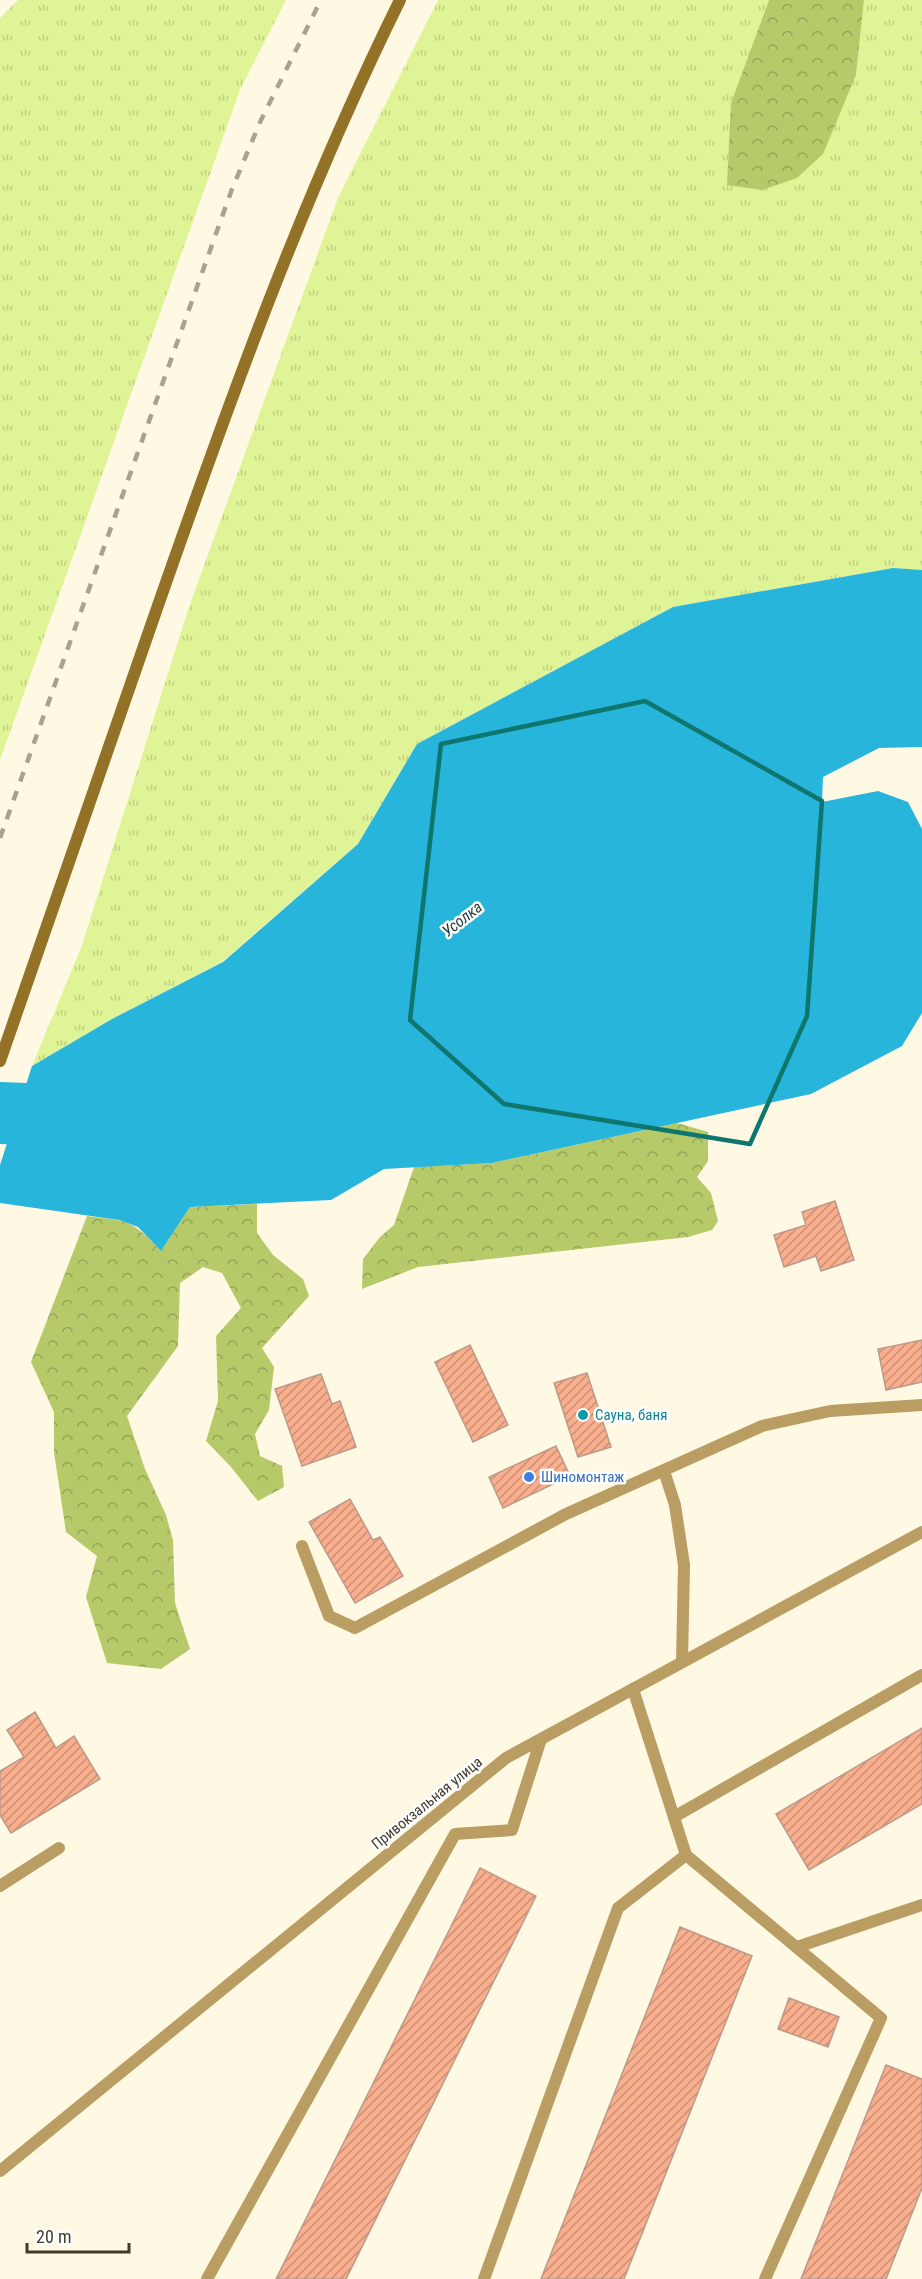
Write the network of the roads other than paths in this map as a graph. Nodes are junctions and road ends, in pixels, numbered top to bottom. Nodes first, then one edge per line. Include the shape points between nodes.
1 (400, 0) edge
2 (0, 1061) edge
3 (922, 1405) edge
4 (664, 1471) junction
5 (922, 1532) edge
6 (302, 1546) dead end
7 (682, 1662) junction
8 (922, 1675) edge
9 (633, 1689) junction
10 (541, 1739) junction
11 (674, 1817) junction
12 (59, 1848) dead end
13 (686, 1855) junction
14 (0, 1886) edge
15 (922, 1905) edge
16 (796, 1947) junction
17 (0, 2171) edge
18 (207, 2279) edge
19 (484, 2279) edge
20 (765, 2279) edge

1 - 2 main road via 352,99 276,280 195,499
3 - 4 street via 830,1411 762,1426
4 - 6 street via 566,1514 355,1628 329,1616
4 - 7 street via 675,1505 684,1565
5 - 7 street, Привокзальная улица
7 - 9 street, Привокзальная улица
8 - 11 street
9 - 10 street, Привокзальная улица
9 - 11 street
10 - 17 street, Привокзальная улица via 506,1758
10 - 18 street via 512,1830 455,1834
11 - 13 street
12 - 14 street
13 - 16 street
13 - 19 street via 618,1908
15 - 16 street
16 - 20 street via 881,2018

